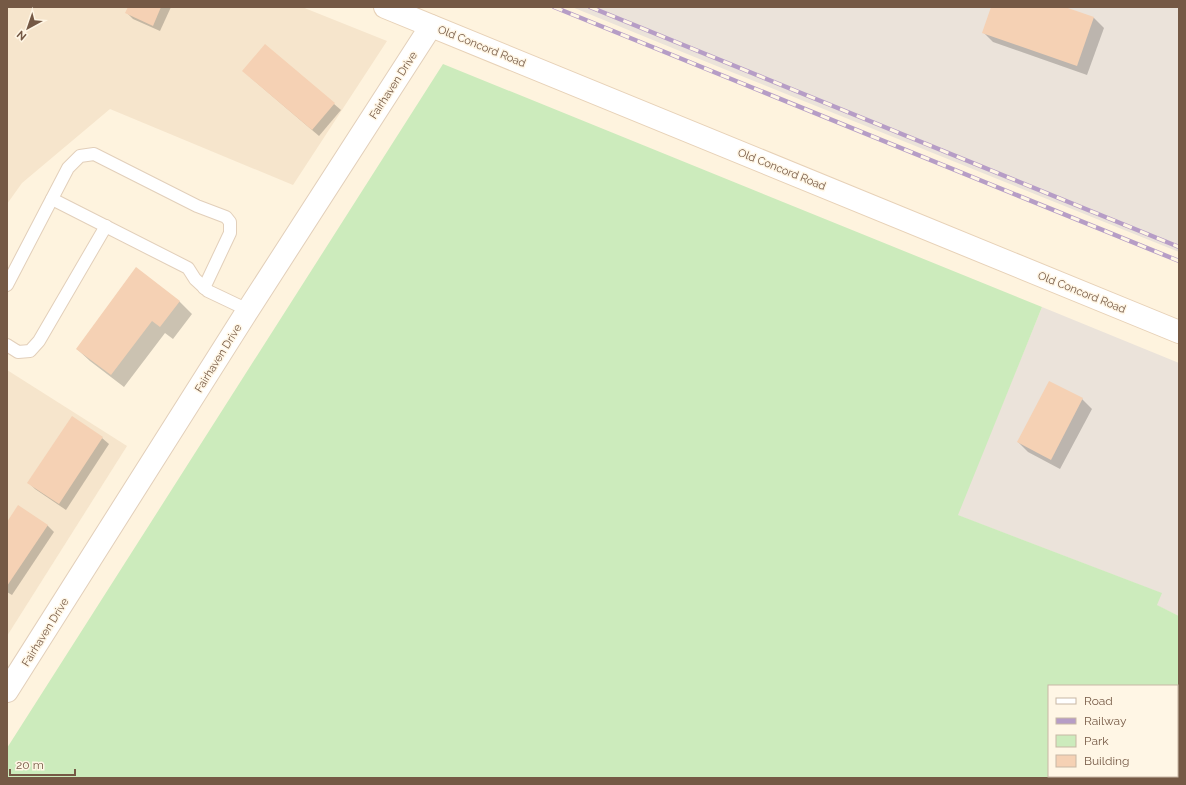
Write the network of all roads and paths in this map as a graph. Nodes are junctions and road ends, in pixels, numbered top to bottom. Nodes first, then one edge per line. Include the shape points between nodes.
1 (385, 7) edge
2 (431, 26) junction
3 (52, 200) junction
4 (106, 226) junction
5 (7, 285) edge
6 (204, 288) junction
7 (248, 310) junction
8 (1179, 332) edge
9 (7, 345) edge
10 (7, 691) edge

1 - 2 street, Old Concord Road
2 - 7 street, Fairhaven Drive
2 - 8 street, Old Concord Road
3 - 4 lane
3 - 5 lane
3 - 6 lane via 68,168 80,156 94,154 197,206 226,217 230,222 230,233
4 - 6 lane via 188,268
4 - 9 lane via 39,341 30,351 18,352
6 - 7 lane
7 - 10 street, Fairhaven Drive

